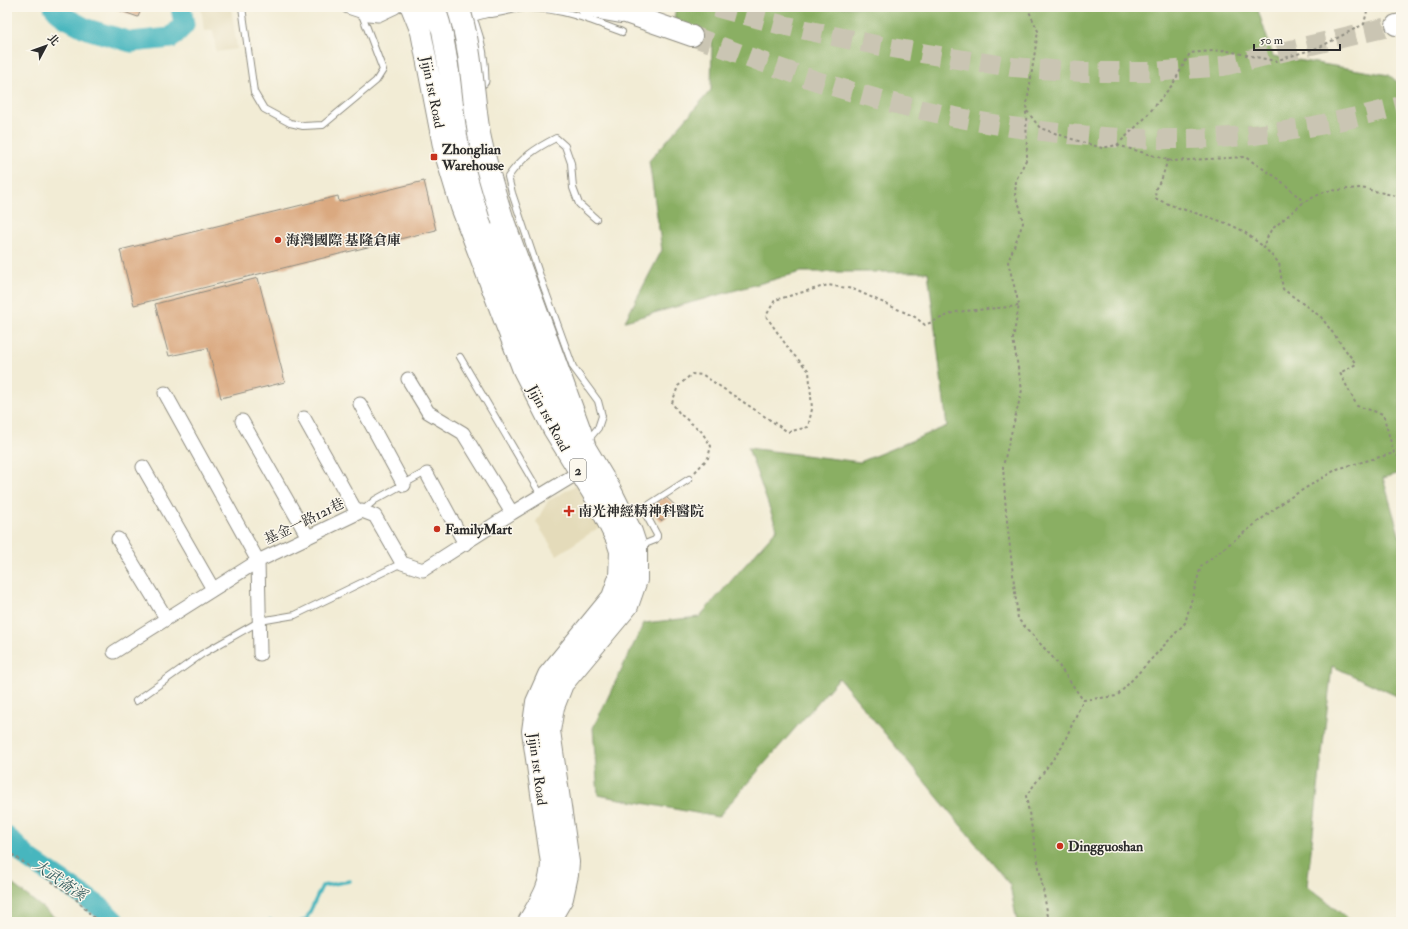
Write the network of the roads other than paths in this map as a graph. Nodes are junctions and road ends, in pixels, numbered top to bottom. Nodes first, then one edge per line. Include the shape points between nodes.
1 (242, 7) edge
2 (348, 7) edge
3 (396, 7) edge
4 (411, 7) edge
5 (418, 7) edge
6 (587, 7) edge
7 (609, 7) edge
8 (470, 8) edge
9 (361, 11) junction
10 (435, 14) edge
11 (626, 23) junction
12 (692, 36) tunnel mouth
13 (461, 178) junction
14 (596, 219) dead end
15 (460, 357) dead end
16 (408, 379) dead end
17 (165, 393) dead end
18 (360, 404) dead end
19 (304, 418) dead end
20 (242, 421) dead end
21 (581, 459) junction
22 (143, 467) dead end
23 (427, 474) joint
24 (688, 479) road end
25 (404, 485) junction
26 (541, 495) junction
27 (360, 512) junction
28 (512, 513) junction
29 (308, 537) junction
30 (118, 539) dead end
31 (465, 544) junction
32 (637, 547) junction
33 (258, 561) junction
34 (402, 563) junction
35 (213, 589) junction
36 (166, 618) junction
37 (260, 621) junction
38 (114, 652) dead end
39 (260, 654) dead end
40 (136, 701) dead end
41 (528, 922) edge
42 (549, 922) edge

1 - 9 lane via 254,92 264,109 290,123 303,126 323,126 376,81 382,70
2 - 9 street
3 - 9 street via 378,15
4 - 13 main road, Jijin 1st Road / 2 via 421,32 444,151
5 - 10 main road
6 - 11 main road
7 - 11 main road
8 - 10 main road
8 - 11 lane via 493,14 524,8 551,9
8 - 13 street via 478,39 482,80 480,109
8 - 21 highway, bridge via 466,37 480,135 491,184 577,423
10 - 13 main road, Jijin 1st Road / 2 via 442,30 462,147
11 - 12 main road
13 - 21 main road, Jijin 1st Road / 2 via 478,201 540,363
14 - 21 lane via 579,204 573,188 571,163 565,146 556,138 538,147 516,166 508,177 573,367 598,401 602,416
15 - 26 lane
16 - 28 street via 428,412 463,433
17 - 33 street
18 - 25 street
19 - 27 street
20 - 29 street
21 - 26 street
21 - 32 main road, Jijin 1st Road / 2 via 618,504
21 - 41 main road, Jijin 1st Road / 2 via 620,551 619,577 612,597 548,675 536,702 532,731 551,872 546,891
22 - 35 street
23 - 25 lane via 422,474
23 - 31 street
24 - 32 lane via 644,508 657,537
25 - 27 lane via 375,500
26 - 28 street
27 - 29 street, 基金一路121巷
27 - 34 street, 基金一路121巷 via 375,516
28 - 31 street
29 - 33 street, 基金一路121巷
30 - 36 street
31 - 34 street via 423,570
32 - 42 main road, Jijin 1st Road / 2 via 637,580 628,606 563,684 554,707 550,731 570,862 563,898
33 - 35 street, 基金一路121巷
33 - 37 street
34 - 37 lane via 295,615
35 - 36 street, 基金一路121巷
36 - 38 street, 基金一路121巷
37 - 39 street
37 - 40 lane via 202,654

